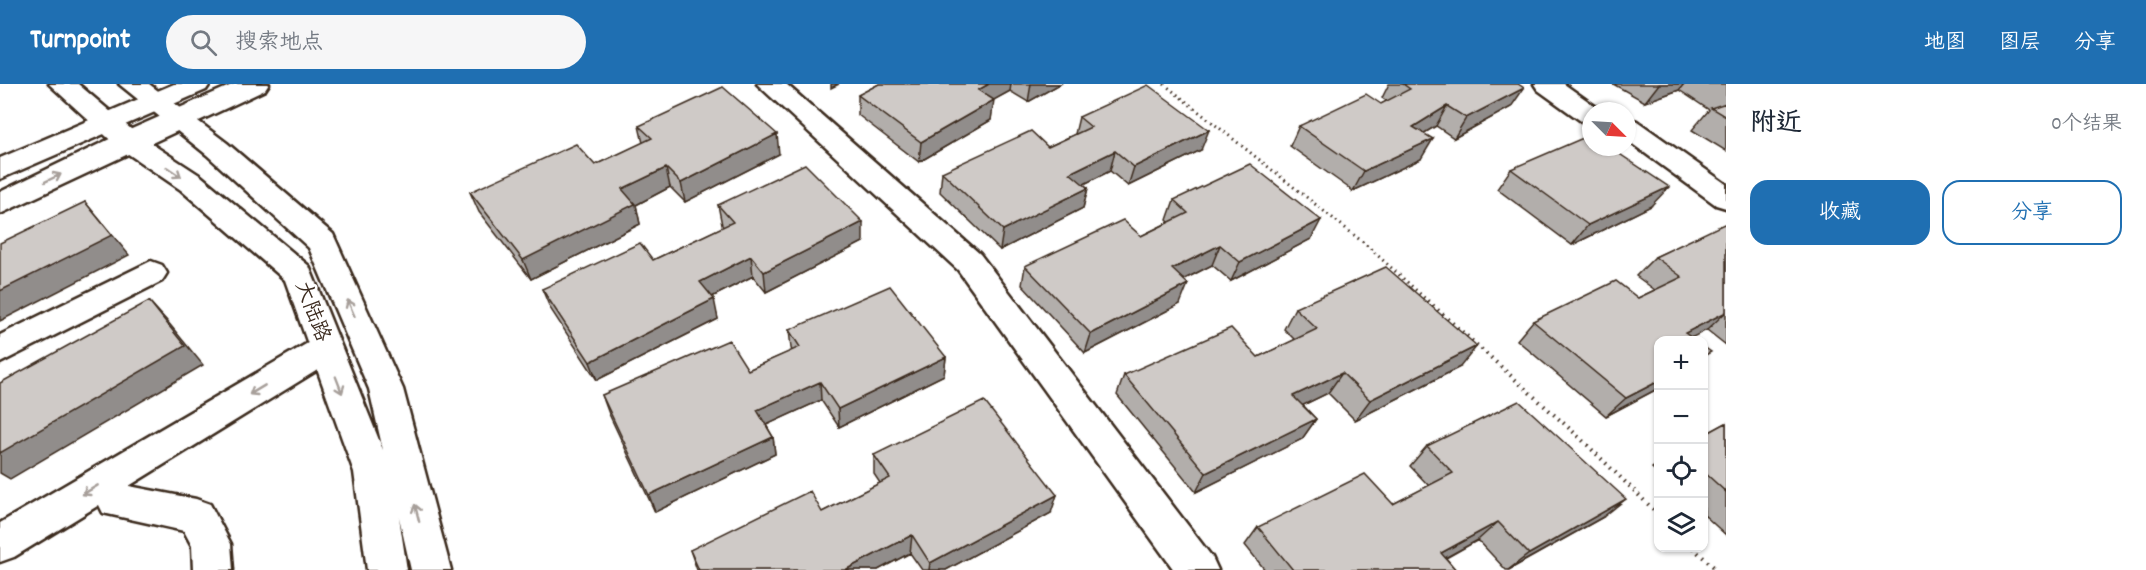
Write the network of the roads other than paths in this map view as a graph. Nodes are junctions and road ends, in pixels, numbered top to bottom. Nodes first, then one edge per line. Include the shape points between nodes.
1 (62, 84) edge
2 (197, 84) edge
3 (256, 84) edge
4 (770, 84) edge
5 (1548, 84) edge
6 (1566, 84) edge
7 (155, 102) edge
8 (1591, 102) edge
9 (1582, 109) edge
10 (117, 132) junction
11 (1636, 133) edge
12 (1636, 146) edge
13 (0, 169) edge
14 (1726, 198) edge
15 (0, 204) edge
16 (1726, 211) edge
17 (151, 273) dead end
18 (325, 349) junction
19 (0, 350) edge
20 (116, 501) dead end
21 (0, 544) edge
22 (213, 570) edge
23 (387, 570) edge
24 (431, 570) edge
25 (1198, 570) edge

1 - 10 street, 大陆路
2 - 7 street
3 - 7 street
4 - 25 street via 969,262
5 - 9 street
6 - 8 street
7 - 10 street
24 -> 7 street, 大陆路 via 386,389 322,242 217,149
10 - 13 street
15 -> 10 street
10 -> 18 street, 大陆路 via 191,183 298,274
11 - 14 street
12 - 16 street
17 - 19 street
18 -> 21 street
18 -> 23 street, 大陆路 via 373,472
20 - 22 street via 196,516 211,544

